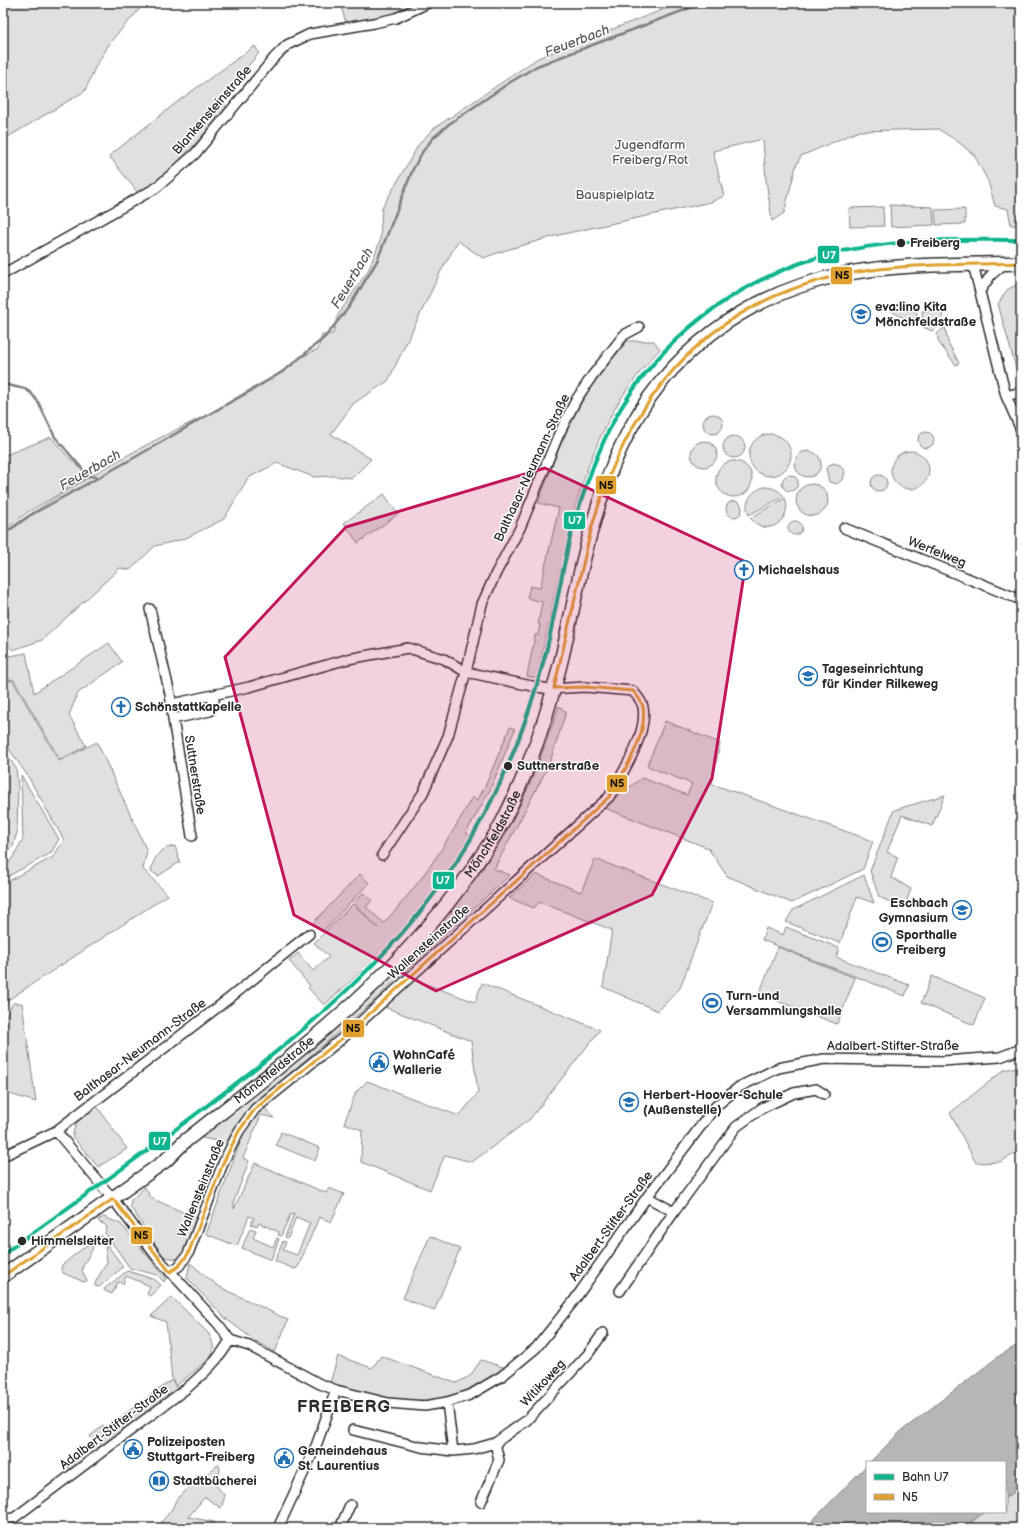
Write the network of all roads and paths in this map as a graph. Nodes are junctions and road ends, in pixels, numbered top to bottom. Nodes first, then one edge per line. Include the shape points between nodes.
1 (428, 3) edge
2 (1005, 263) junction
3 (1021, 263) edge
4 (973, 264) junction
5 (3, 274) edge
6 (980, 291) junction
7 (639, 327) dead end
8 (1021, 392) edge
9 (1006, 396) junction
10 (1021, 430) edge
11 (844, 528) dead end
12 (1021, 600) edge
13 (150, 609) dead end
14 (466, 672) junction
15 (554, 688) junction
16 (216, 694) junction
17 (172, 704) junction
18 (173, 719) junction
19 (192, 836) dead end
20 (382, 854) dead end
21 (309, 934) dead end
22 (1021, 1049) edge
23 (824, 1094) dead end
24 (56, 1131) junction
25 (3, 1156) edge
26 (647, 1197) junction
27 (113, 1198) junction
28 (674, 1212) junction
29 (170, 1272) junction
30 (3, 1276) edge
31 (620, 1291) dead end
32 (603, 1333) dead end
33 (230, 1340) junction
34 (336, 1390) junction
35 (447, 1402) junction
36 (353, 1430) dead end
37 (494, 1443) junction
38 (453, 1451) junction
39 (481, 1502) dead end
40 (350, 1505) dead end
41 (3, 1517) edge
42 (278, 1528) edge
43 (340, 1528) edge

1 - 5 street, Blankensteinstraße via 396,18 310,34 287,45 195,154 156,188
2 - 3 main road, Mönchfeldstraße
2 - 4 main road, Mönchfeldstraße
2 - 6 street via 991,275
4 - 6 street
4 - 15 main road, Mönchfeldstraße via 872,270 812,282 771,297 742,312 725,322 689,352 643,407 613,465 597,509
6 - 9 street
7 - 14 street, Balthasar-Neumann-Straße via 624,335 576,400 558,436 520,528 482,604
8 - 9 street
9 - 10 street
11 - 12 street, Werfelweg
13 - 17 street, Suttnerstraße
14 - 15 street
14 - 16 street via 444,659 408,648 348,659
14 - 20 street, Balthasar-Neumann-Straße via 448,736 423,793
15 - 27 main road, Mönchfeldstraße via 524,773 503,820 460,887 431,924 392,967 322,1030 184,1142 165,1161
15 - 29 street, Wallensteinstraße via 586,687 633,691 642,705 644,724 628,764 609,797 345,1036 255,1109 239,1131 224,1161 188,1254 179,1266
16 - 17 street
16 - 18 street, Suttnerstraße via 210,711
17 - 18 street, Suttnerstraße
18 - 19 street, Suttnerstraße
21 - 24 street, Balthasar-Neumann-Straße
22 - 26 street, Adalbert-Stifter-Straße via 1000,1057 943,1061 824,1059 778,1068 739,1087 716,1106
23 - 28 street via 816,1089 794,1093 762,1108 736,1127
24 - 25 street
24 - 27 street
26 - 28 street
26 - 35 street, Adalbert-Stifter-Straße via 573,1302 536,1348 502,1376 470,1395
27 - 29 street
27 - 30 main road, Mönchfeldstraße
28 - 31 street
29 - 33 street
32 - 37 street, Witikoweg via 588,1354 527,1420
33 - 34 street, Adalbert-Stifter-Straße via 249,1346
33 - 41 street, Adalbert-Stifter-Straße via 218,1360 187,1388 14,1518
34 - 35 street, Adalbert-Stifter-Straße via 388,1403 425,1406
34 - 42 street via 316,1446
35 - 38 street
36 - 38 street, Witikoweg via 421,1447
37 - 38 street, Witikoweg via 474,1449
37 - 39 street via 499,1460
40 - 43 street

